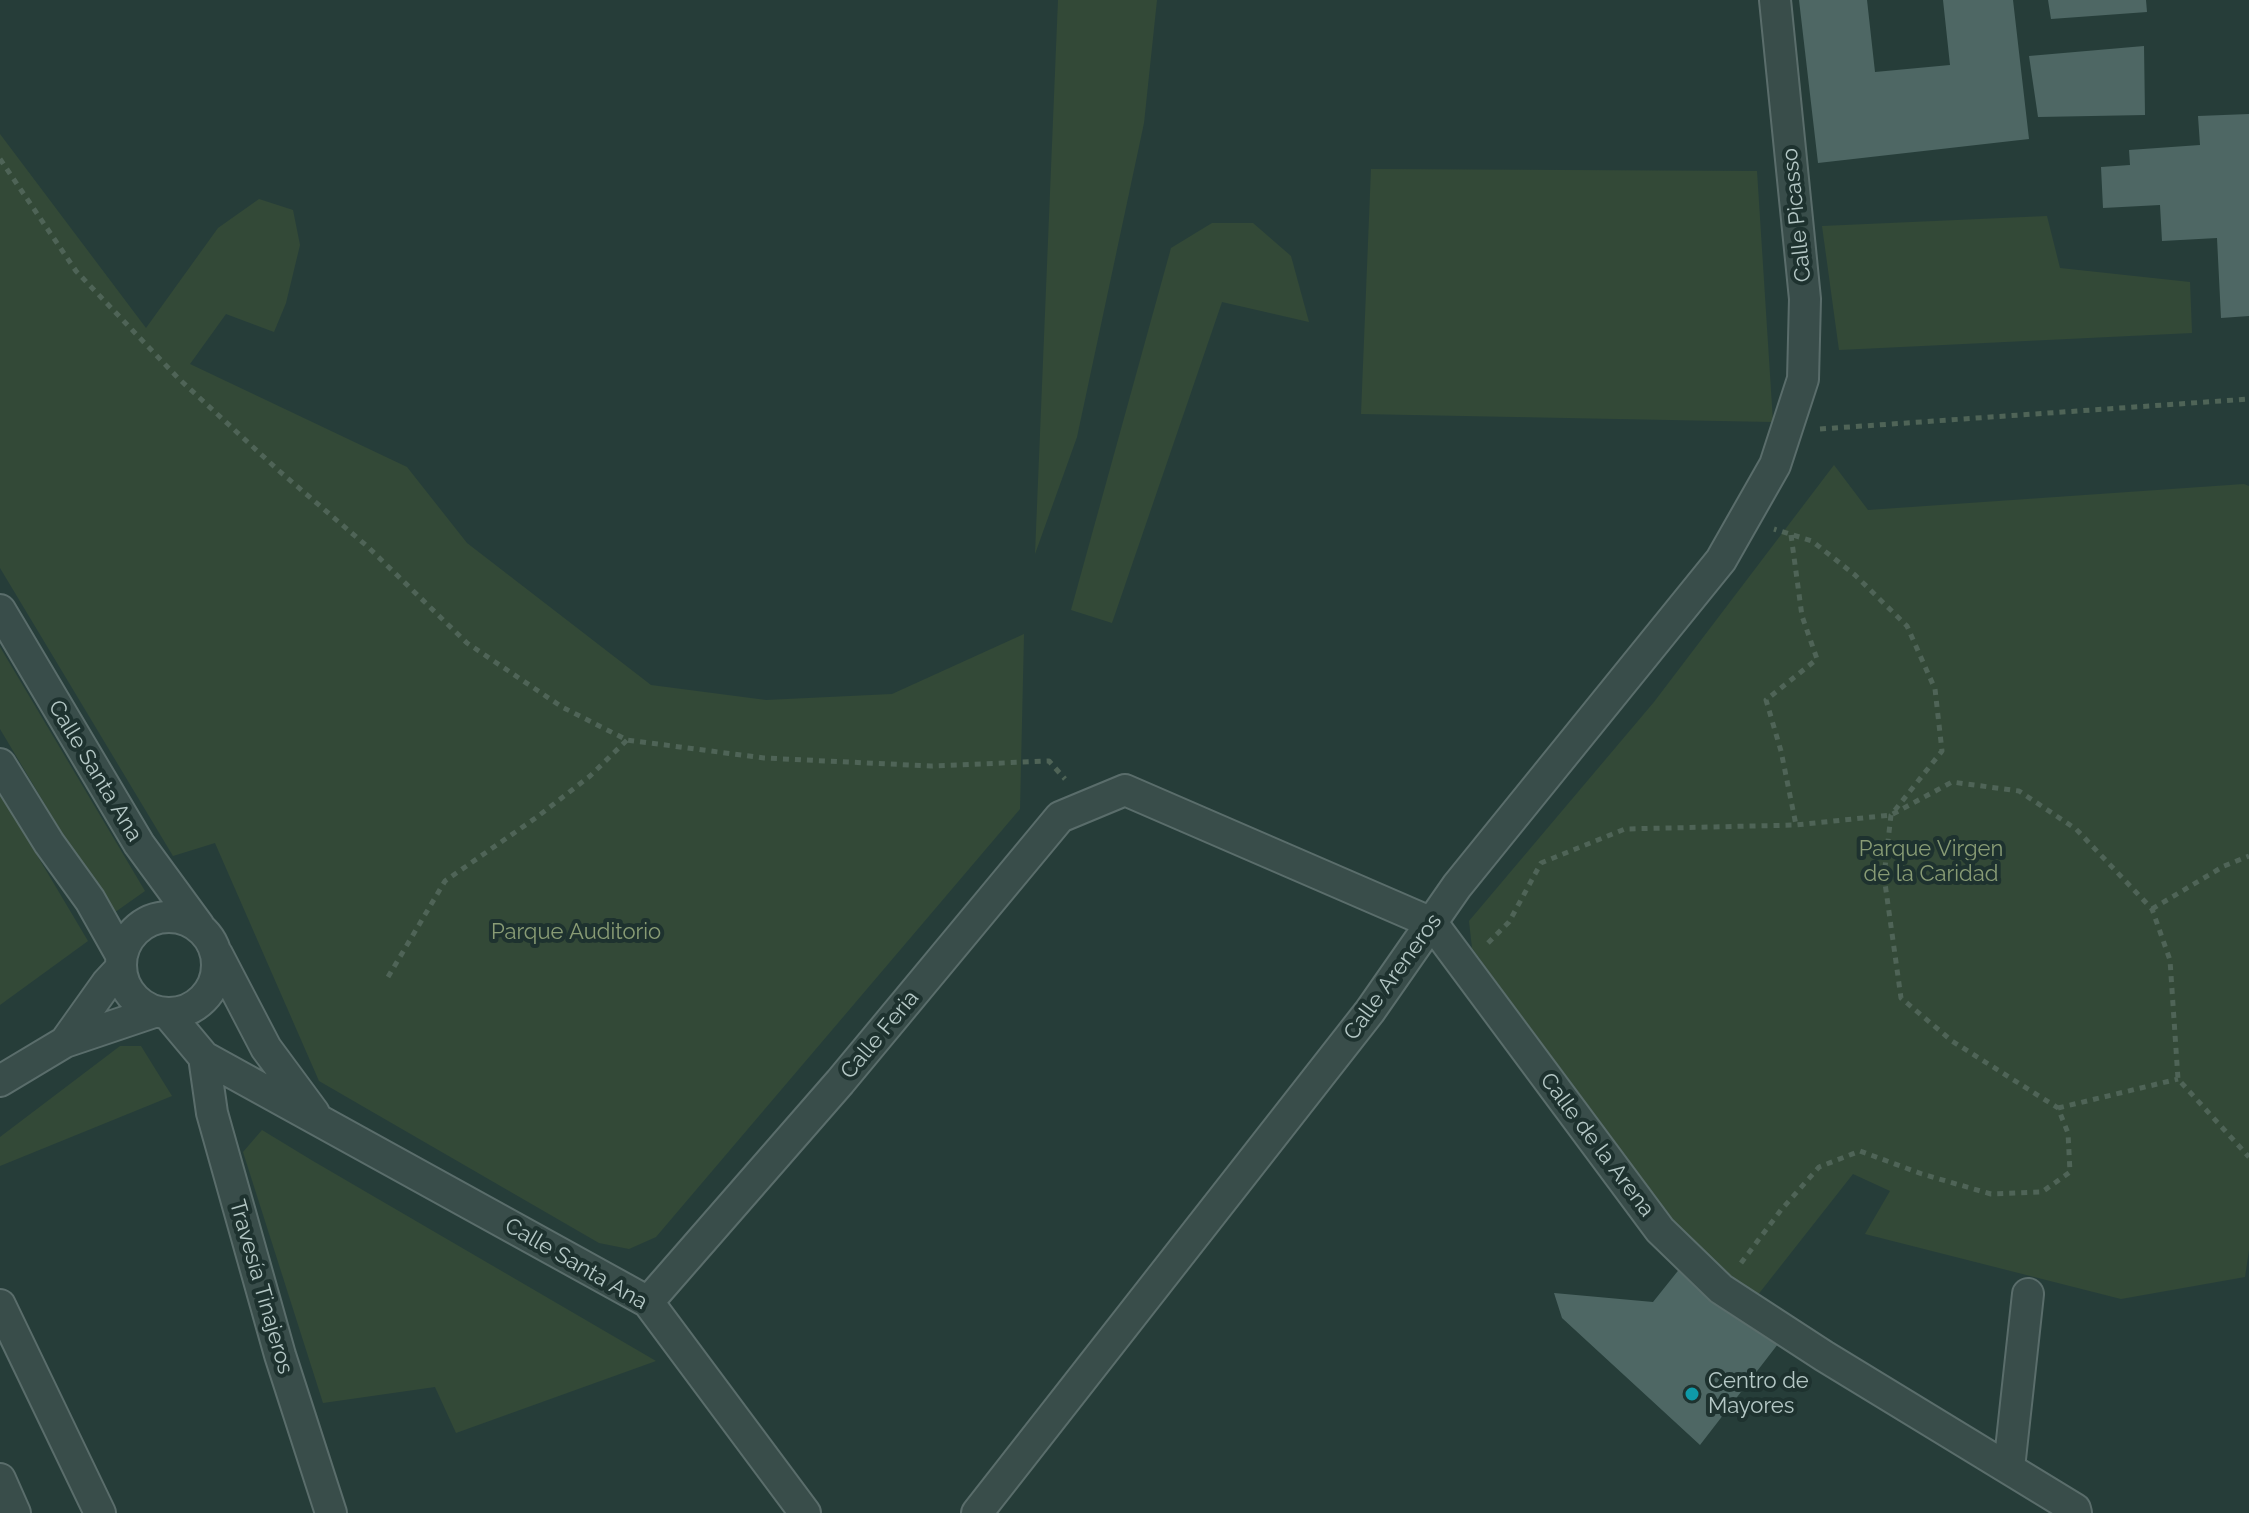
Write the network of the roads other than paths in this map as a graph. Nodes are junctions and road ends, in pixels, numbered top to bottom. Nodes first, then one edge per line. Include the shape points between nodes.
1 (1775, 0) edge
2 (1787, 428) joint
3 (0, 610) edge
4 (0, 764) edge
5 (1125, 790) joint
6 (1432, 923) junction
7 (199, 926) junction
8 (216, 952) junction
9 (121, 962) junction
10 (161, 1013) junction
11 (65, 1042) junction
12 (204, 1057) junction
13 (0, 1081) edge
14 (318, 1118) junction
15 (2028, 1294) dead end
16 (648, 1302) junction
17 (0, 1305) edge
18 (2009, 1468) junction
19 (0, 1479) edge
20 (15, 1513) edge
21 (100, 1513) edge
22 (331, 1513) edge
23 (805, 1513) edge
24 (977, 1513) edge
25 (2076, 1513) edge

1 - 2 street, Calle Picasso via 1805,299 1803,379
2 - 6 street, Calle Areneros via 1775,465 1721,560
3 - 7 street, Calle Santa Ana via 139,844
4 - 9 street via 90,900
5 - 6 street, Calle de la Arena
5 - 16 street, Calle Feria via 1060,817
6 - 18 street, Calle de la Arena via 1660,1230 1721,1289
6 - 24 street, Calle Areneros via 1370,1011
7 - 8 street
7 - 9 street via 184,919 152,920 128,940
8 - 10 street via 218,967 208,995 197,1006
8 - 14 street, Calle Santa Ana via 266,1048
9 - 10 street via 130,995
9 - 11 street
10 - 11 street
10 - 12 street, Calle Santa Ana
11 - 13 street
12 - 14 street, Calle Santa Ana
12 - 22 street, Travesía Tinajeros via 216,1128
14 - 16 street, Calle Santa Ana
15 - 18 street
16 - 23 street, Calle Santa Ana
17 - 21 street
18 - 25 street, Calle de la Arena
19 - 20 street

